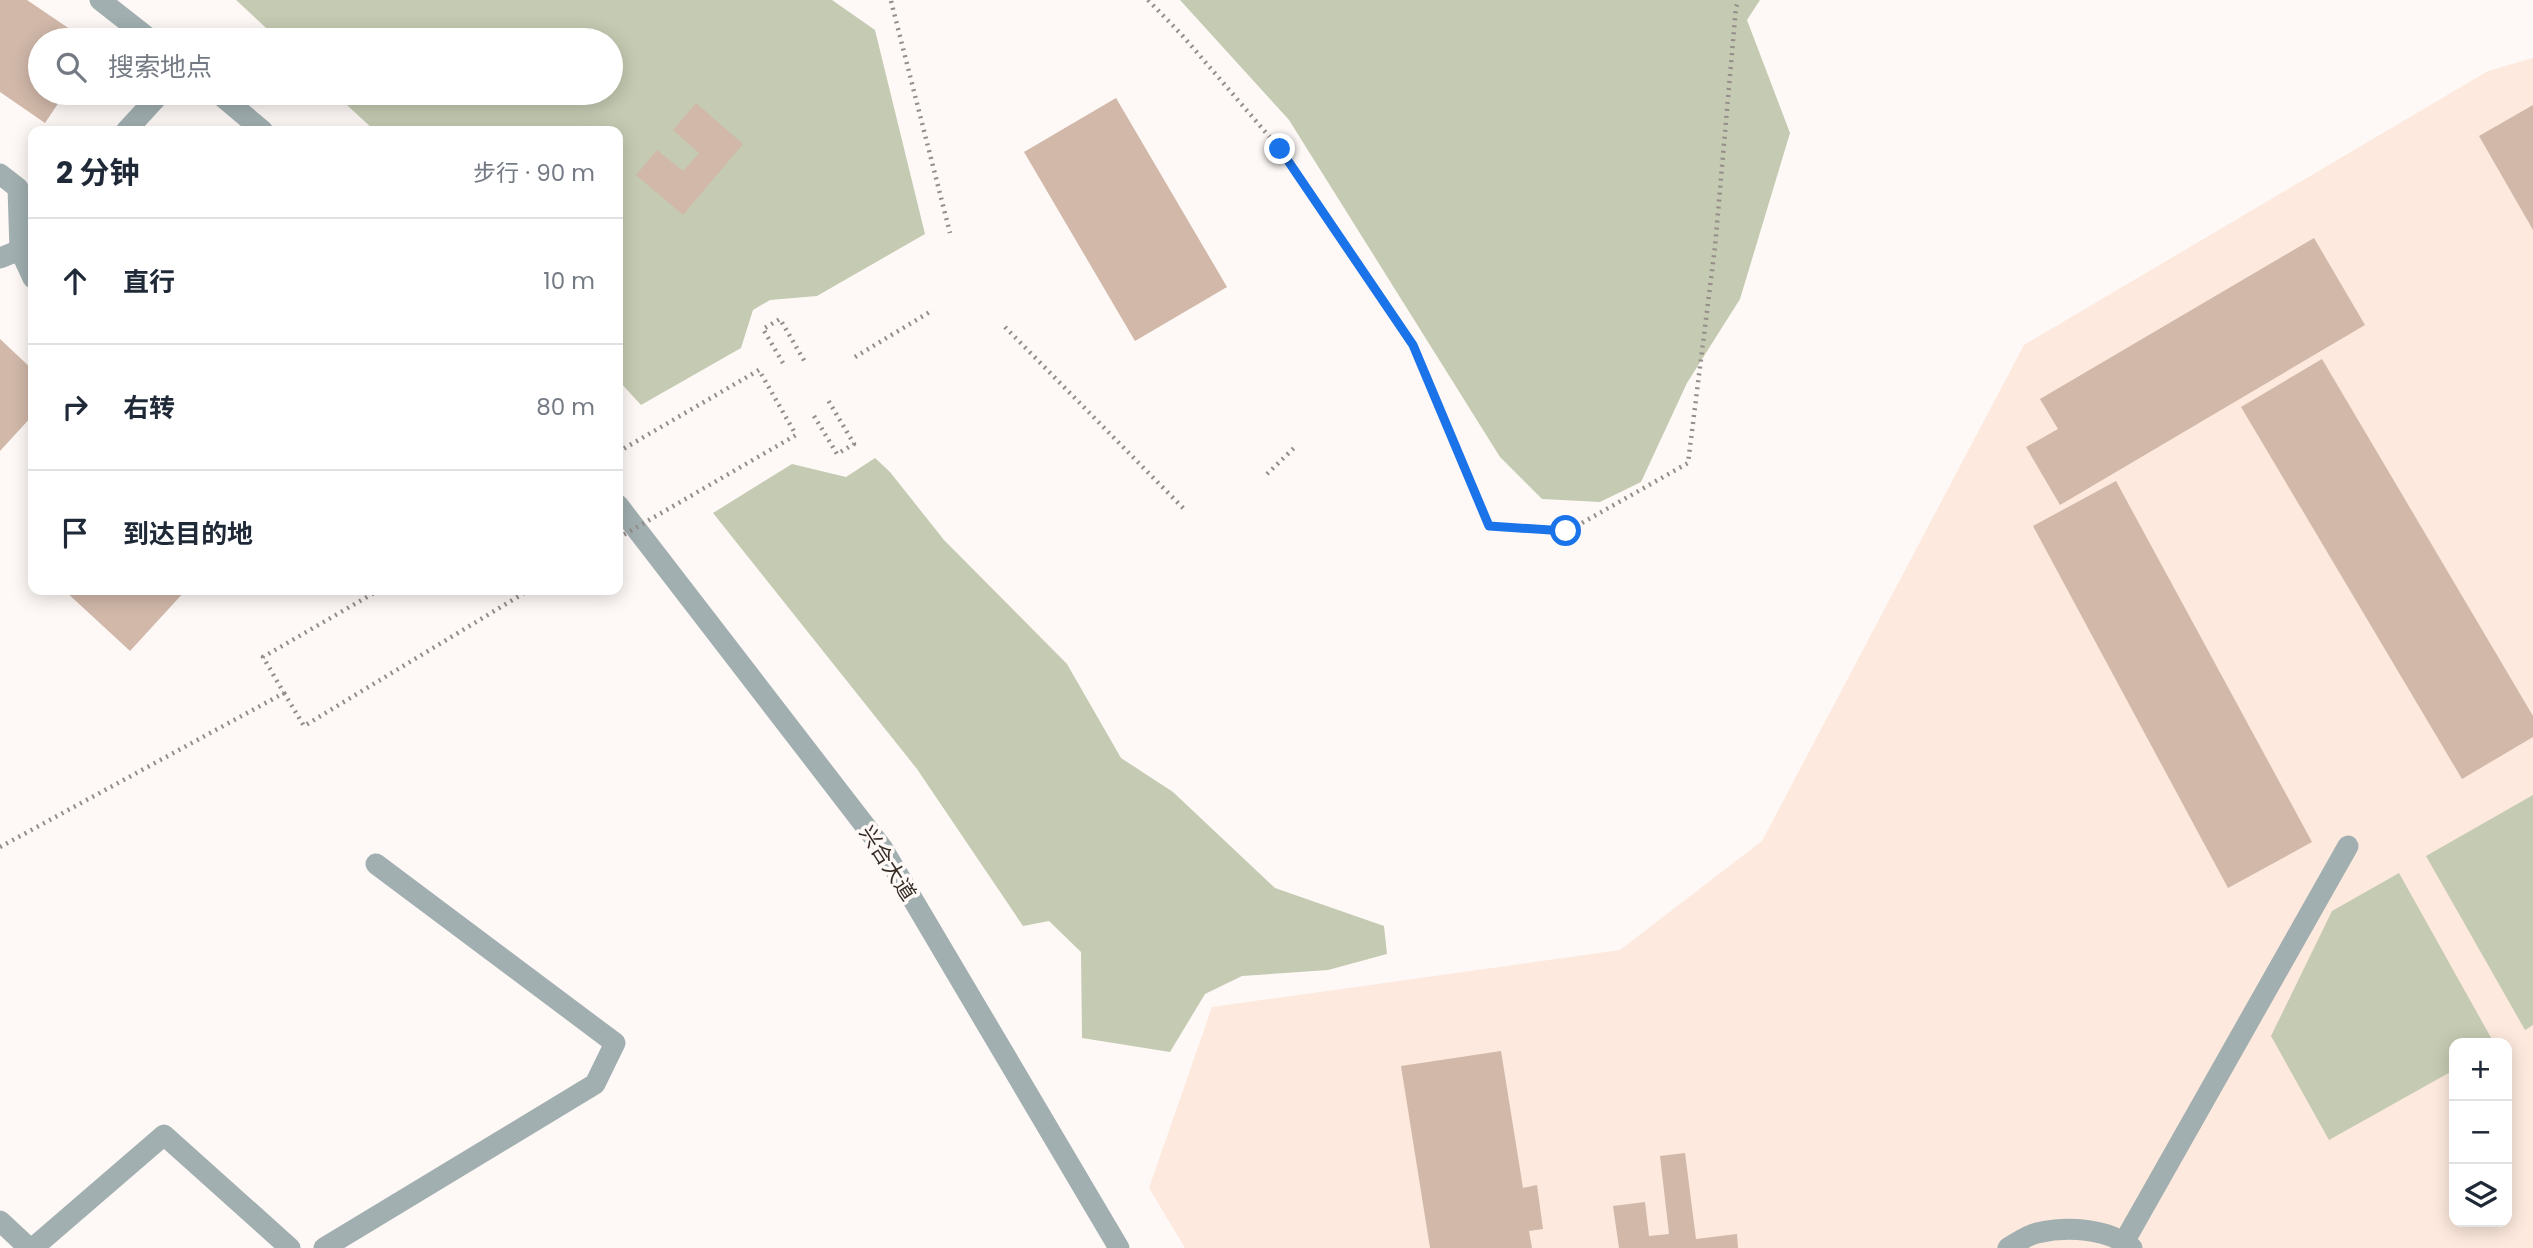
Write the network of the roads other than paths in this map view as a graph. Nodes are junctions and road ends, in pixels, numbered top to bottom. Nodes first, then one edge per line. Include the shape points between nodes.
1 (100, 0) edge
2 (136, 28) edge
3 (150, 105) edge
4 (232, 105) edge
5 (131, 126) edge
6 (257, 126) edge
7 (0, 174) edge
8 (27, 243) edge
9 (0, 258) edge
10 (623, 511) edge
11 (2348, 846) dead end
12 (376, 864) dead end
13 (0, 1221) edge
14 (2128, 1245) edge
15 (31, 1248) edge
16 (289, 1248) edge
17 (324, 1248) edge
18 (1119, 1248) edge
19 (2008, 1248) edge

1 - 2 street
3 - 5 street
4 - 6 street
7 - 8 street via 18,188
8 - 9 street
10 - 18 street, 兴合大道 via 883,849
11 - 14 street
12 - 17 street via 615,1043 595,1084
13 - 15 street
14 - 19 street via 2080,1228 2035,1233
15 - 16 street via 164,1135

